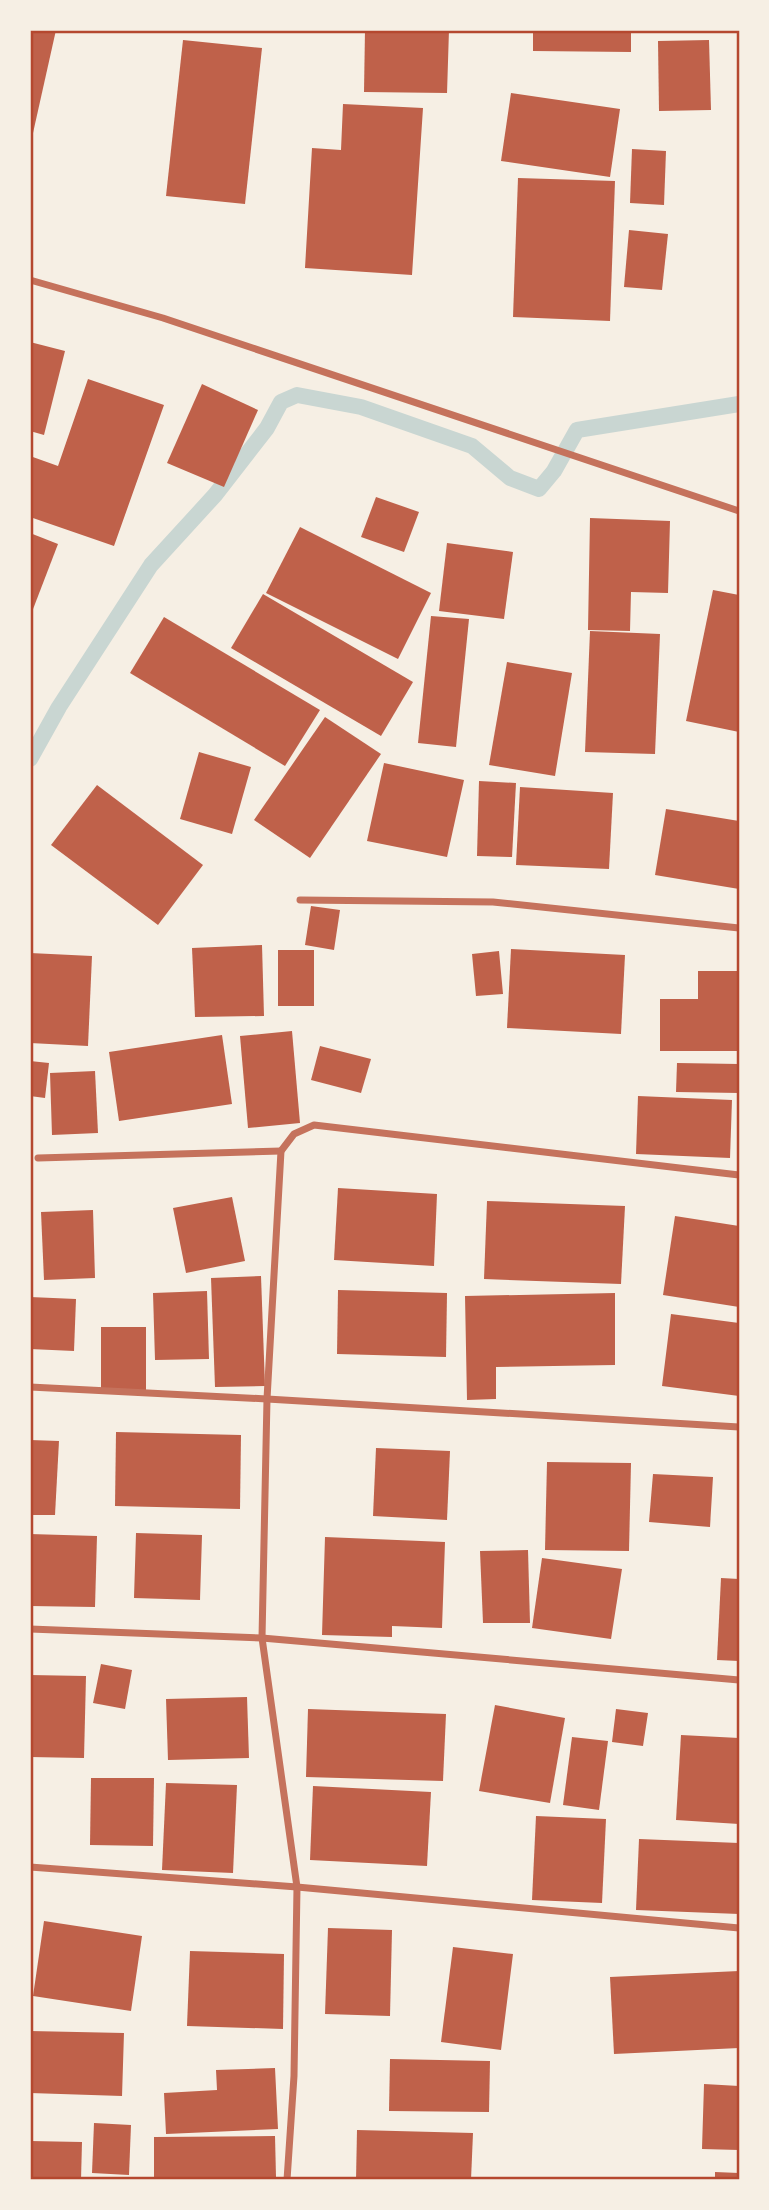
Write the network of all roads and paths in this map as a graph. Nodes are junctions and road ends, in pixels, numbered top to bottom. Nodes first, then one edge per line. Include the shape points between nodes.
1 (30, 280) edge
2 (739, 511) edge
3 (300, 900) dead end
4 (739, 928) edge
5 (281, 1151) junction
6 (38, 1158) dead end
7 (739, 1175) edge
8 (30, 1387) edge
9 (267, 1399) junction
10 (739, 1427) edge
11 (30, 1629) edge
12 (261, 1638) junction
13 (739, 1680) edge
14 (30, 1867) edge
15 (297, 1887) junction
16 (739, 1928) edge
17 (287, 2180) edge

1 - 2 street via 163,318
3 - 4 street via 493,902
5 - 6 street
5 - 7 street via 295,1134 314,1125
5 - 9 street
8 - 9 street
9 - 10 street
9 - 12 street
11 - 12 street
12 - 13 street
12 - 15 street
14 - 15 street
15 - 16 street
15 - 17 street via 295,2076

